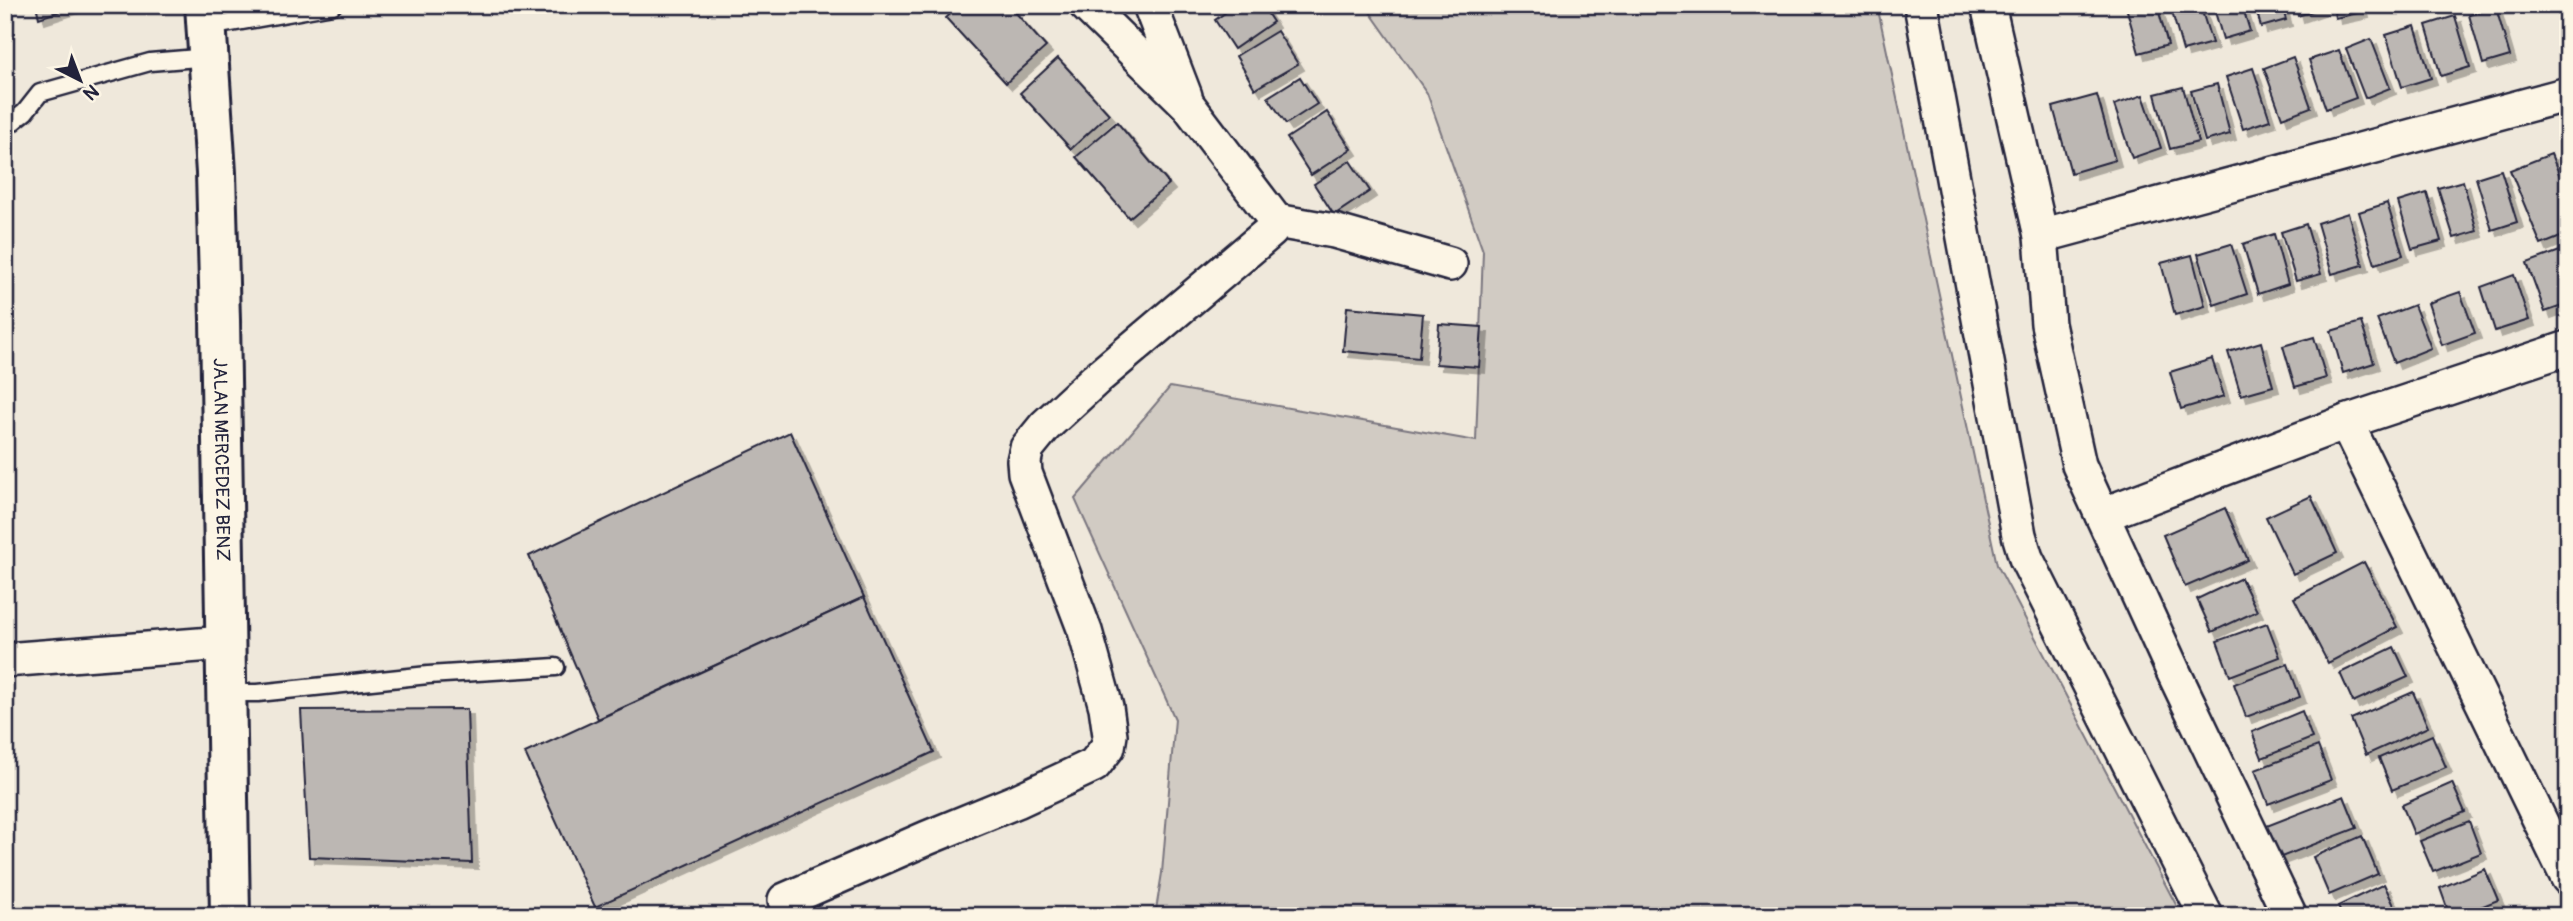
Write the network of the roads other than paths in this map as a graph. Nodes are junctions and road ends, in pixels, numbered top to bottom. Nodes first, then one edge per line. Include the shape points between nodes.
1 (333, 5) edge
2 (1086, 5) edge
3 (1150, 5) edge
4 (1921, 5) edge
5 (1988, 5) edge
6 (207, 30) edge
7 (2568, 94) edge
8 (1188, 105) junction
9 (5, 128) edge
10 (1276, 221) junction
11 (2040, 236) junction
12 (1450, 264) dead end
13 (2568, 348) edge
14 (2346, 422) junction
15 (2102, 515) junction
16 (225, 643) junction
17 (5, 660) edge
18 (556, 667) dead end
19 (227, 693) junction
20 (2568, 878) edge
21 (785, 901) dead end
22 (230, 916) edge
23 (2206, 916) edge
24 (2290, 916) edge

1 - 6 lane
2 - 8 street
3 - 8 street
4 - 23 street via 2026,558
5 - 11 street
6 - 9 lane via 149,62 40,93 25,113
6 - 16 main road, JALAN MERCEDEZ BENZ via 220,320
7 - 11 street
8 - 10 street
10 - 12 street via 1334,231
10 - 21 street via 1271,231 1096,379 1027,448 1025,473 1089,644 1105,707 1108,747 1094,765
11 - 15 street via 2048,324 2061,386 2079,465
13 - 14 street
14 - 15 street
14 - 20 street
15 - 24 street
16 - 17 street
16 - 19 main road, JALAN MERCEDEZ BENZ
18 - 19 lane
19 - 22 main road, JALAN MERCEDEZ BENZ

